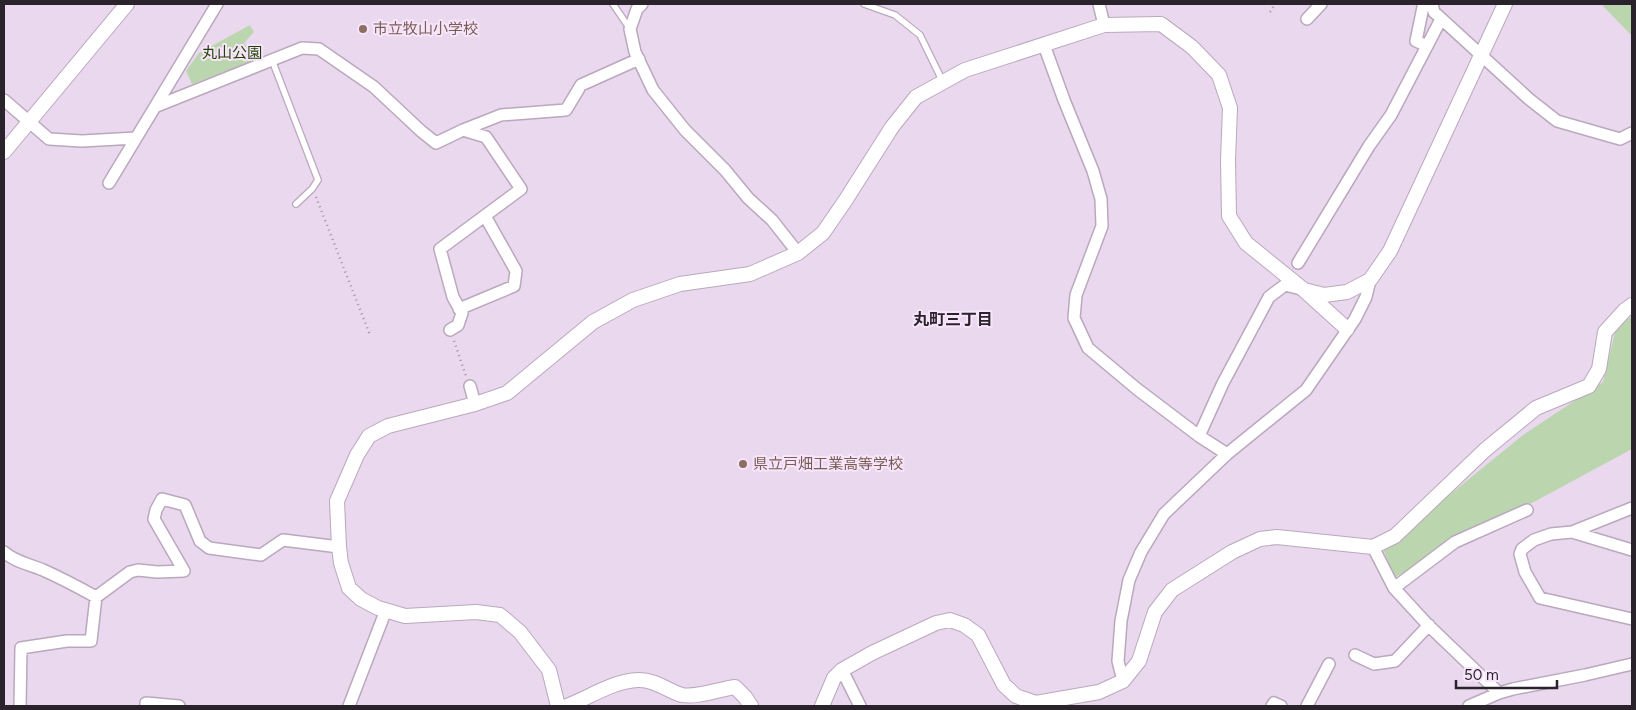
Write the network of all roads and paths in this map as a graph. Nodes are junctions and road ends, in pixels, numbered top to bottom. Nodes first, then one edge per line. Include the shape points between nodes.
1 (127, 4) edge
2 (217, 4) edge
3 (613, 4) edge
4 (642, 4) edge
5 (864, 4) edge
6 (1099, 4) edge
7 (1275, 4) edge
8 (1321, 4) edge
9 (1423, 4) edge
10 (1432, 4) edge
11 (1505, 4) edge
12 (1270, 12) dead end
13 (1307, 18) dead end
14 (1441, 19) junction
15 (1104, 25) junction
16 (630, 30) junction
17 (1044, 45) junction
18 (1427, 46) junction
19 (1481, 56) junction
20 (638, 59) junction
21 (272, 60) junction
22 (943, 82) junction
23 (4, 100) edge
24 (157, 106) junction
25 (29, 123) junction
26 (463, 130) junction
27 (1632, 133) edge
28 (136, 138) junction
29 (4, 152) edge
30 (109, 183) dead end
31 (312, 189) junction
32 (296, 204) dead end
33 (485, 216) junction
34 (798, 253) junction
35 (1298, 263) dead end
36 (1370, 280) junction
37 (1304, 290) junction
38 (1632, 304) edge
39 (460, 309) junction
40 (1347, 329) junction
41 (450, 330) joint
42 (370, 335) dead end
43 (470, 386) joint
44 (475, 404) junction
45 (1198, 436) junction
46 (1227, 454) junction
47 (1632, 508) edge
48 (1527, 510) dead end
49 (1572, 532) junction
50 (339, 546) junction
51 (1374, 547) junction
52 (1632, 550) edge
53 (4, 552) edge
54 (1394, 588) junction
55 (96, 597) junction
56 (386, 610) junction
57 (1632, 619) edge
58 (1429, 625) junction
59 (1355, 655) dead end
60 (1329, 664) dead end
61 (1632, 664) edge
62 (842, 670) junction
63 (1123, 681) junction
64 (1499, 693) junction
65 (20, 706) edge
66 (146, 706) edge
67 (179, 706) edge
68 (349, 706) edge
69 (558, 706) edge
70 (567, 706) edge
71 (751, 706) edge
72 (822, 706) edge
73 (860, 706) edge
74 (1272, 706) edge
75 (1281, 706) edge
76 (1306, 706) edge
77 (1470, 706) edge

1 - 25 street
2 - 24 street
3 - 16 lane
4 - 16 street
5 - 22 lane via 895,15 920,35
6 - 15 street
7 - 12 path
8 - 13 street
9 - 18 street via 1416,41
10 - 14 street
11 - 19 street
14 - 18 street
14 - 19 street
15 - 17 street
15 - 37 street via 1161,24 1192,47 1219,76 1230,108 1229,216 1246,243
16 - 20 street
17 - 22 street via 965,70
17 - 45 street via 1101,199 1102,226 1076,294 1074,318 1088,348
18 - 35 street via 1391,114
19 - 27 street via 1557,121 1620,138
19 - 36 street via 1390,251
20 - 26 street via 581,84 566,110 501,115
20 - 34 street via 653,90 685,130 772,220
21 - 24 street
21 - 26 street via 302,48 319,48 374,87 436,143
21 - 31 lane via 318,180
22 - 34 street via 916,97 892,127 823,233
23 - 25 street
24 - 28 street
25 - 28 street via 50,139
25 - 29 street
26 - 33 street via 486,137 521,189
28 - 30 street
31 - 32 lane
31 - 42 path
33 - 39 street via 440,249 453,297
33 - 39 street via 516,271 514,286
34 - 44 street via 750,274 680,284 633,300 594,322 507,393
36 - 37 street via 1347,292 1324,295
36 - 40 street via 1366,297
37 - 40 street
37 - 45 street via 1285,285 1269,297
38 - 51 street via 1604,332 1599,370 1589,386 1536,408 1485,450 1395,536
39 - 41 street via 462,313 458,324
40 - 46 street via 1306,390
41 - 43 path
43 - 44 street
44 - 50 street via 388,426 369,436 337,501
45 - 46 street
46 - 63 street via 1164,514 1141,552 1129,580 1121,621 1118,662
47 - 49 street
48 - 54 street via 1455,542
49 - 52 street
49 - 57 street via 1551,534 1522,549 1520,554 1525,572 1540,598
50 - 55 street via 283,540 261,555 209,548 200,541 185,505 162,500 154,519 184,571 130,572
50 - 56 street via 349,588 361,599
51 - 54 street
51 - 63 street via 1276,537 1260,538 1232,552 1172,590 1155,612 1139,661
53 - 55 street via 10,558 41,569
54 - 58 street
55 - 65 street via 90,641 21,648
56 - 68 street
56 - 69 street via 405,616 476,612 500,615 520,632 549,670
58 - 59 street via 1394,661 1374,664
58 - 64 street
60 - 76 street
61 - 64 street
62 - 63 street via 936,623 950,620 978,635 1004,685 1016,696 1036,703 1100,692
62 - 72 street via 834,678
62 - 73 street
64 - 77 street
66 - 67 street
70 - 71 street via 623,682 641,680 692,696 735,687
74 - 75 street via 1274,703

